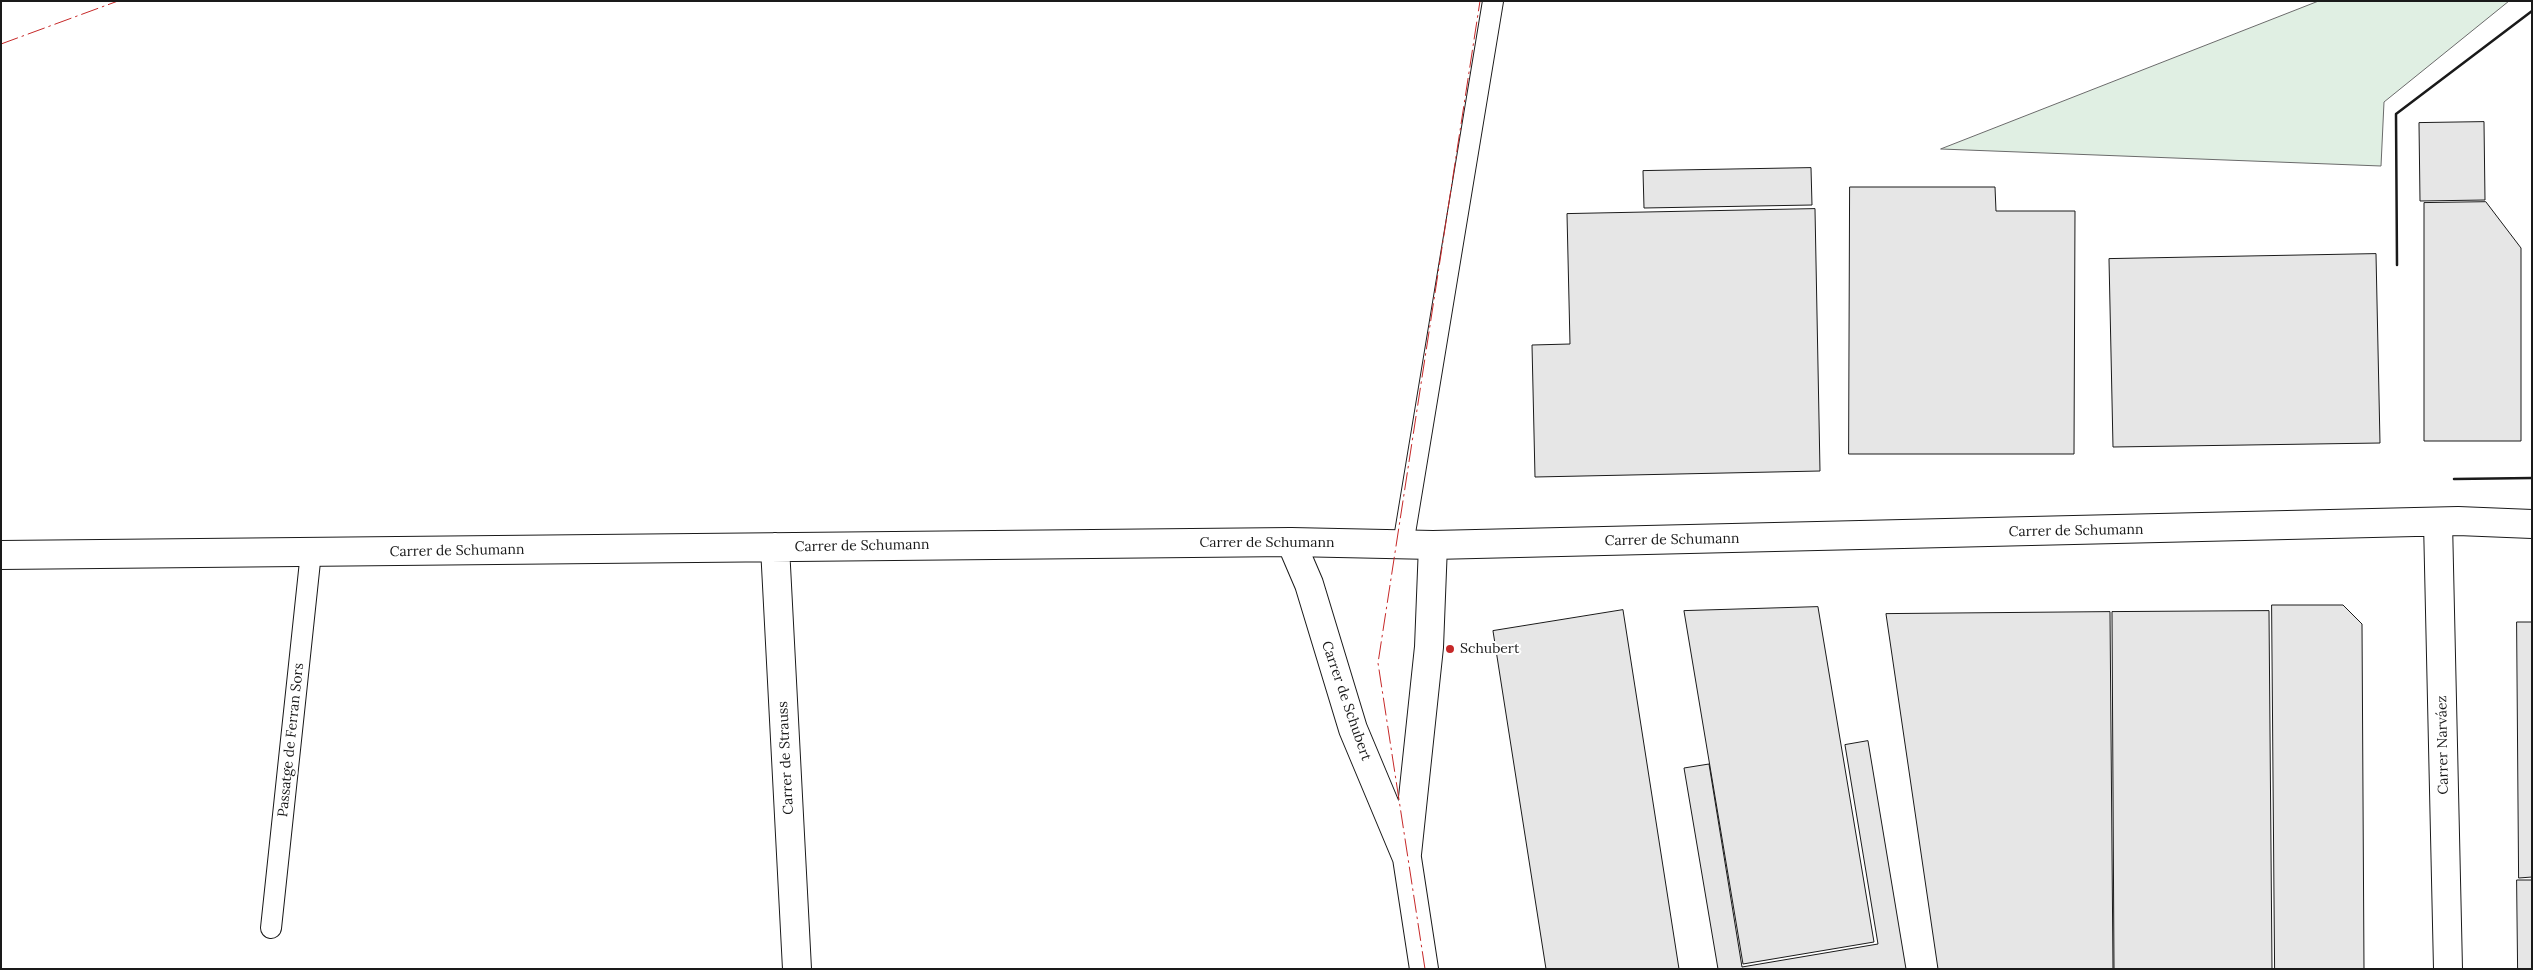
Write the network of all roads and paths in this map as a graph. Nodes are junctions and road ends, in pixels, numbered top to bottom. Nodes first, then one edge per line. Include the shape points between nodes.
1 (1493, 1) edge
2 (2438, 522) junction
3 (2532, 524) edge
4 (1291, 542) junction
5 (1403, 545) junction
6 (1433, 545) junction
7 (775, 547) junction
8 (311, 552) junction
9 (1, 555) edge
10 (1407, 858) junction
11 (271, 928) dead end
12 (796, 969) edge
13 (1424, 969) edge
14 (2448, 969) edge

1 - 5 lane
2 - 3 street, Carrer de Schumann
2 - 6 street, Carrer de Schumann
2 - 14 street, Carrer Narváez
4 - 5 street, Carrer de Schumann
4 - 7 street, Carrer de Schumann
4 - 10 street, Carrer de Schubert via 1309,584 1353,729
5 - 6 street, Carrer de Schumann
6 - 10 street, Carrer de Schubert via 1428,647
7 - 8 street, Carrer de Schumann
7 - 12 street, Carrer de Strauss
8 - 9 street, Carrer de Schumann
8 - 11 lane, Passatge de Ferran Sors
10 - 13 street, Carrer de Schubert

